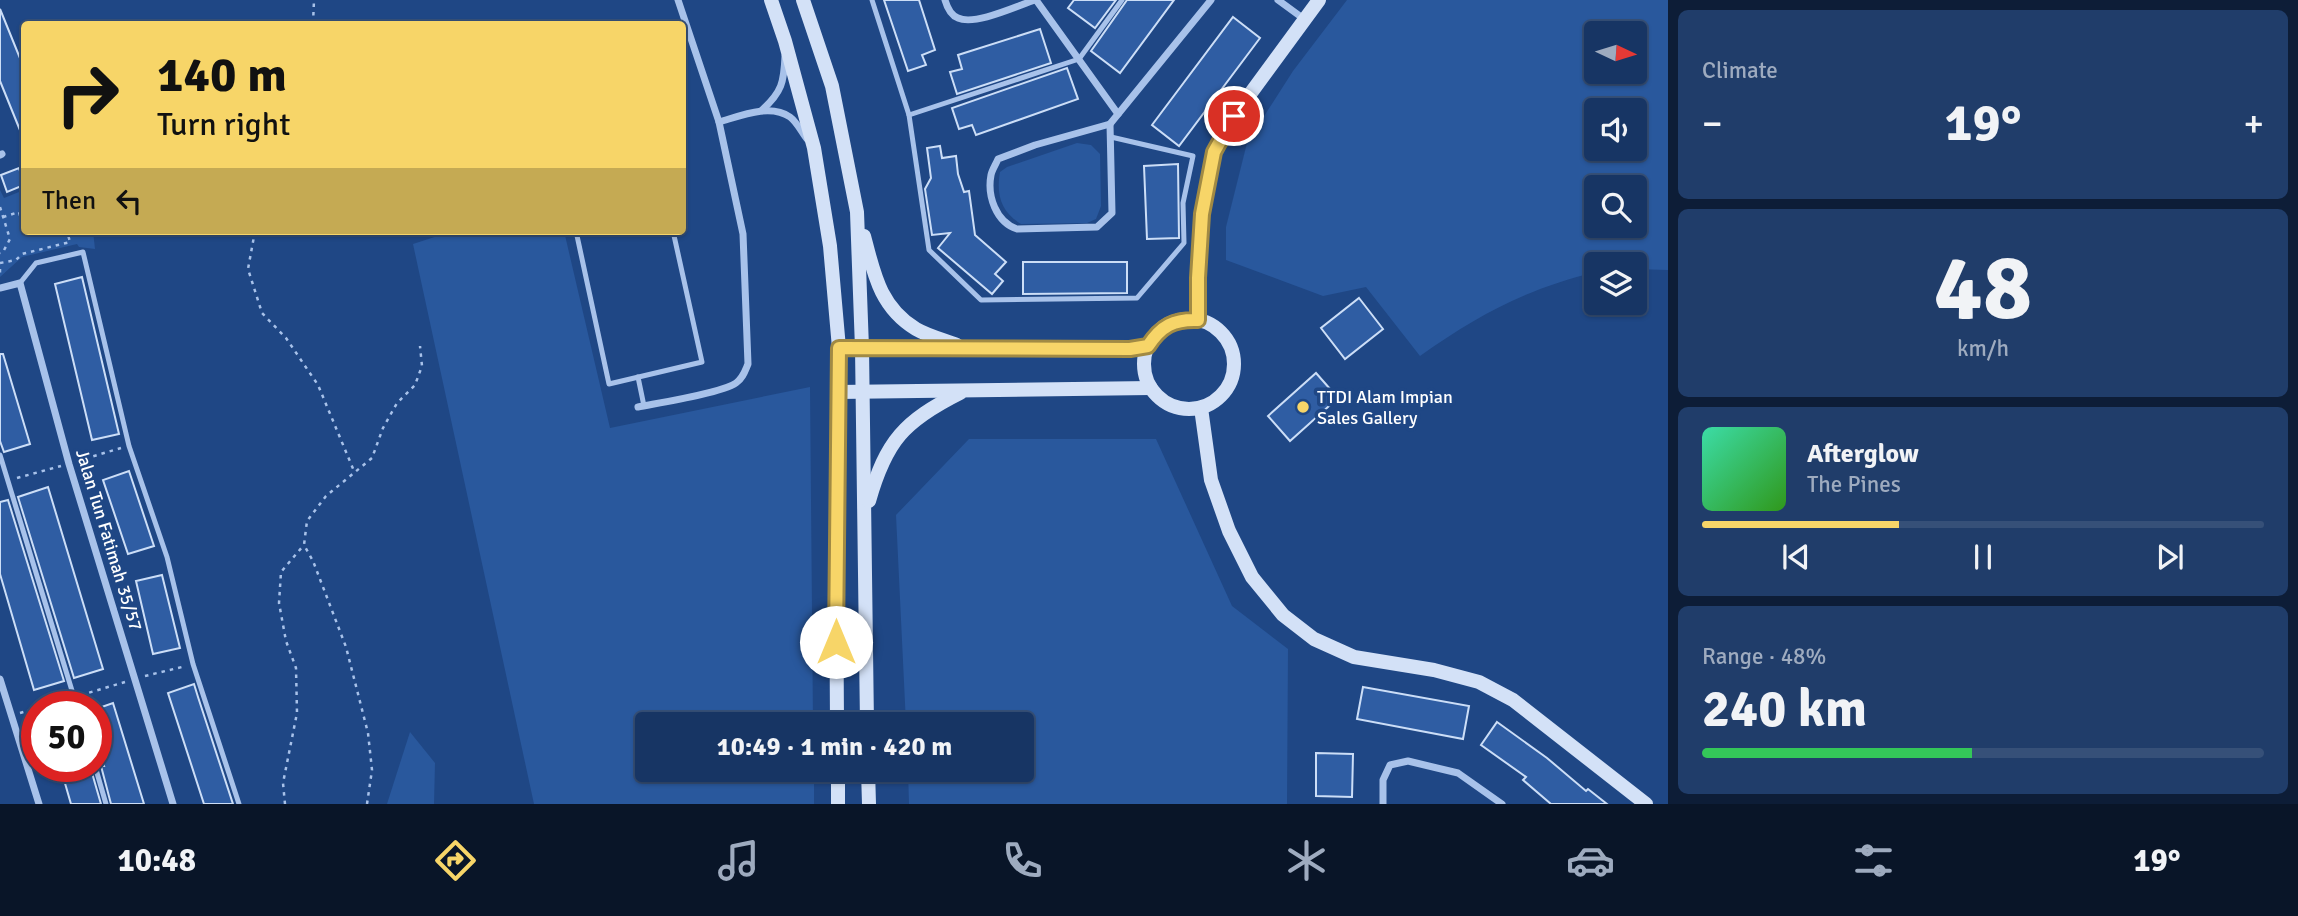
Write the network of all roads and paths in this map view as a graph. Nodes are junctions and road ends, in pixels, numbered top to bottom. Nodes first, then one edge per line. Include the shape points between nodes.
1 (314, 0) edge
2 (678, 0) edge
3 (771, 0) edge
4 (803, 0) edge
5 (872, 0) edge
6 (945, 0) edge
7 (1036, 0) edge
8 (1122, 0) edge
9 (1211, 0) edge
10 (1278, 0) edge
11 (1319, 0) edge
12 (1304, 19) junction
13 (313, 21) edge
14 (685, 21) edge
15 (686, 24) edge
16 (785, 41) junction
17 (1079, 59) junction
18 (762, 110) junction
19 (1118, 114) junction
20 (909, 115) junction
21 (719, 122) junction
22 (1110, 124) junction
23 (1111, 137) junction
24 (814, 148) junction
25 (0, 207) edge
26 (858, 212) junction
27 (3, 217) junction
28 (21, 218) edge
29 (68, 235) edge
30 (254, 235) edge
31 (577, 235) edge
32 (674, 235) edge
33 (0, 253) edge
34 (0, 264) edge
35 (0, 269) edge
36 (0, 275) edge
37 (20, 283) junction
38 (0, 288) edge
39 (1198, 320) junction
40 (420, 346) dead end
41 (1148, 346) junction
42 (839, 348) junction
43 (862, 348) junction
44 (965, 349) junction
45 (638, 377) junction
46 (1151, 388) junction
47 (863, 391) junction
48 (964, 391) junction
49 (838, 392) junction
50 (641, 407) joint
51 (1201, 408) junction
52 (129, 446) junction
53 (0, 455) edge
54 (69, 464) junction
55 (355, 472) junction
56 (8, 481) junction
57 (865, 516) junction
58 (304, 545) junction
59 (193, 664) junction
60 (0, 679) edge
61 (134, 679) junction
62 (72, 691) edge
63 (94, 691) edge
64 (837, 712) edge
65 (867, 712) edge
66 (21, 713) edge
67 (10, 716) junction
68 (100, 782) edge
69 (838, 782) edge
70 (868, 782) edge
71 (39, 804) edge
72 (106, 804) edge
73 (173, 804) edge
74 (239, 804) edge
75 (285, 804) edge
76 (367, 804) edge
77 (838, 804) edge
78 (869, 804) edge
79 (1383, 804) edge
80 (1502, 804) edge
81 (1646, 804) edge

1 - 13 path
2 - 14 street
3 - 16 main road
4 - 26 main road via 832,86
5 - 20 lane
6 - 7 street via 952,15 964,20
7 - 17 street
8 - 17 lane
9 - 19 street
10 - 12 street
11 - 12 main road
12 - 39 main road via 1234,116 1214,152 1202,214
15 - 21 street
16 - 18 street via 780,90
16 - 24 main road
17 - 19 street
17 - 20 lane
18 - 21 street
18 - 24 street via 791,117
19 - 22 street
20 - 23 lane via 929,250 981,300 1137,298 1184,243 1183,203 1193,156
21 - 50 street via 743,234 748,364 735,384
22 - 23 street
22 - 23 street via 998,159 991,174 997,214 1007,226 1017,229 1097,227 1112,213
24 - 42 main road via 830,246
25 - 27 path
26 - 43 main road
26 - 44 main road via 876,282 890,308 916,329
27 - 28 path via 19,212
27 - 33 path via 10,239
29 - 34 path via 70,242
30 - 55 path via 248,269 262,313 286,338 318,385
31 - 45 lane via 609,384
32 - 45 lane via 702,362
35 - 36 path
37 - 38 street
37 - 52 lane via 36,263 83,252
37 - 54 street, Jalan Tun Fatimah 35/57
39 - 41 main road via 1168,324
39 - 51 main road via 1224,335 1234,364 1224,392
40 - 55 path via 422,366 415,385 397,403 372,458
41 - 44 main road
41 - 46 main road via 1145,368
42 - 43 main road
42 - 49 main road
43 - 44 main road
43 - 47 main road
45 - 50 lane
46 - 48 main road
46 - 51 main road via 1173,406
47 - 48 main road
47 - 49 main road
47 - 57 main road
48 - 57 main road via 912,422 895,440 878,469
49 - 64 main road
51 - 81 main road via 1211,480 1229,530 1252,577 1283,615 1314,639 1354,657 1479,682 1513,700
52 - 54 path
52 - 59 lane via 167,556
53 - 56 lane
54 - 56 path
54 - 61 street, Jalan Tun Fatimah 35/57
55 - 58 path via 326,496 307,521
56 - 62 lane
57 - 65 main road
58 - 75 path via 281,572 279,603 296,668 296,713 284,783
58 - 76 path via 338,625 368,733 372,770
59 - 61 path
59 - 74 lane
60 - 67 street
61 - 63 path
61 - 73 street, Jalan Tun Fatimah 35/57
66 - 67 path
67 - 71 street
68 - 72 lane
69 - 77 main road
70 - 78 main road
79 - 80 street via 1383,780 1390,765 1408,761 1458,773

